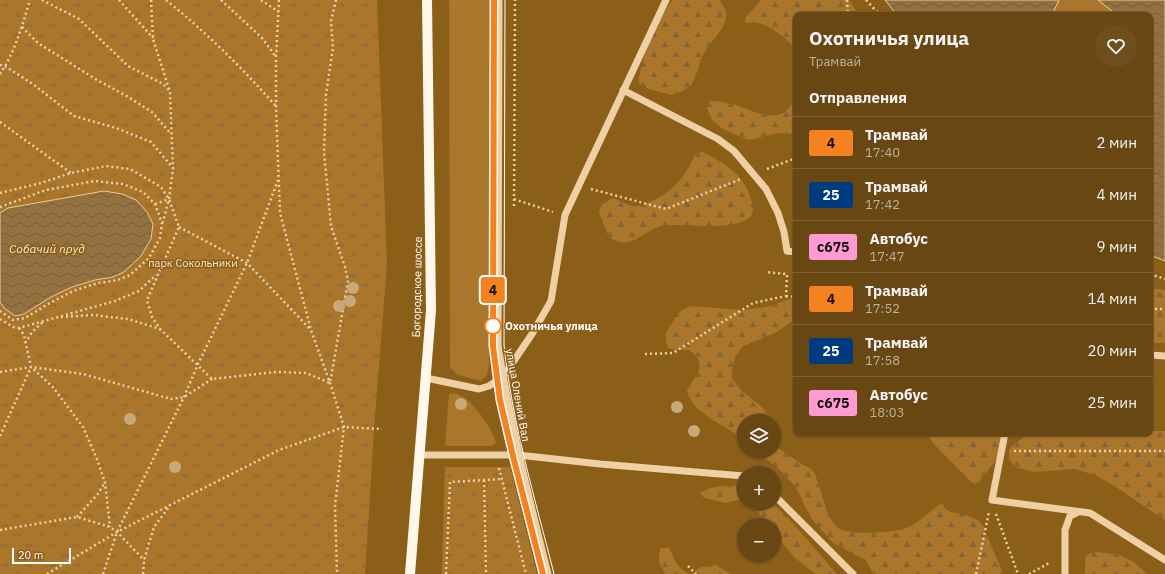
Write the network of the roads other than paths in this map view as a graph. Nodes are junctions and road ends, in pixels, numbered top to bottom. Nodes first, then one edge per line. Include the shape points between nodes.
1 (427, 0) edge
2 (499, 0) edge
3 (666, 0) edge
4 (623, 90) junction
5 (793, 252) edge
6 (1153, 355) edge
7 (1165, 356) edge
8 (503, 376) junction
9 (426, 378) junction
10 (1005, 436) edge
11 (420, 455) junction
12 (518, 455) junction
13 (737, 475) edge
14 (781, 502) edge
15 (1078, 512) junction
16 (1165, 560) edge
17 (410, 574) edge
18 (548, 574) edge
19 (853, 574) edge
20 (1065, 574) edge

1 - 9 main road, Богородское шоссе via 431,310
2 - 8 street, улица Олений Вал via 498,345
3 - 4 street
4 - 5 street via 718,139 734,151 766,189 778,213 787,251
4 - 8 street via 565,215 551,301
6 - 7 street
8 - 9 street via 489,386 479,389
8 - 12 street, улица Олений Вал
9 - 11 main road, Богородское шоссе
10 - 15 street via 992,500
11 - 12 street
11 - 17 main road, Богородское шоссе
12 - 13 street
12 - 18 street, улица Олений Вал
14 - 19 street
15 - 16 street via 1090,513
15 - 20 street via 1070,516 1065,530

